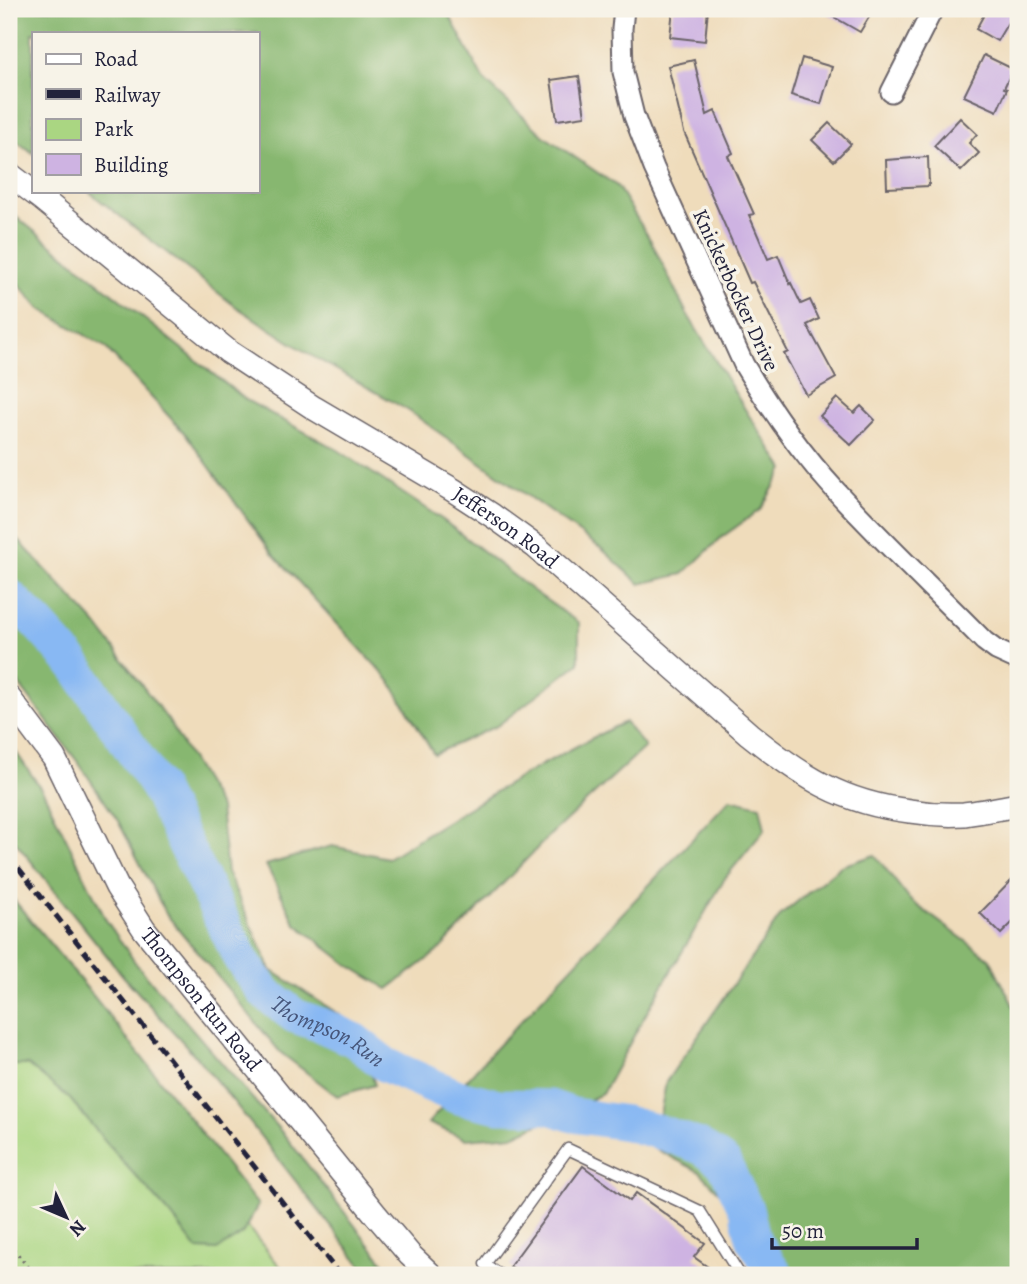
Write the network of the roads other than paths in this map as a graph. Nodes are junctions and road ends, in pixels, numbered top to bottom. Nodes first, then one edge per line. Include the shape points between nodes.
1 (624, 9) edge
2 (933, 9) edge
3 (891, 92) dead end
4 (9, 174) edge
5 (32, 191) edge
6 (33, 192) edge
7 (1018, 660) edge
8 (9, 698) edge
9 (1016, 807) edge
10 (430, 1275) edge
11 (500, 1275) edge
12 (740, 1275) edge

1 - 7 street, Knickerbocker Drive via 623,72 634,116 762,396 836,491 984,641
2 - 3 street
4 - 5 street, Jefferson Road
6 - 9 street, Jefferson Road via 229,352 453,490 536,547 749,734 809,777 850,799 885,808 963,814
8 - 10 street, Thompson Run Road via 54,758 117,887 144,929
11 - 12 lane via 485,1264 568,1149 700,1211

